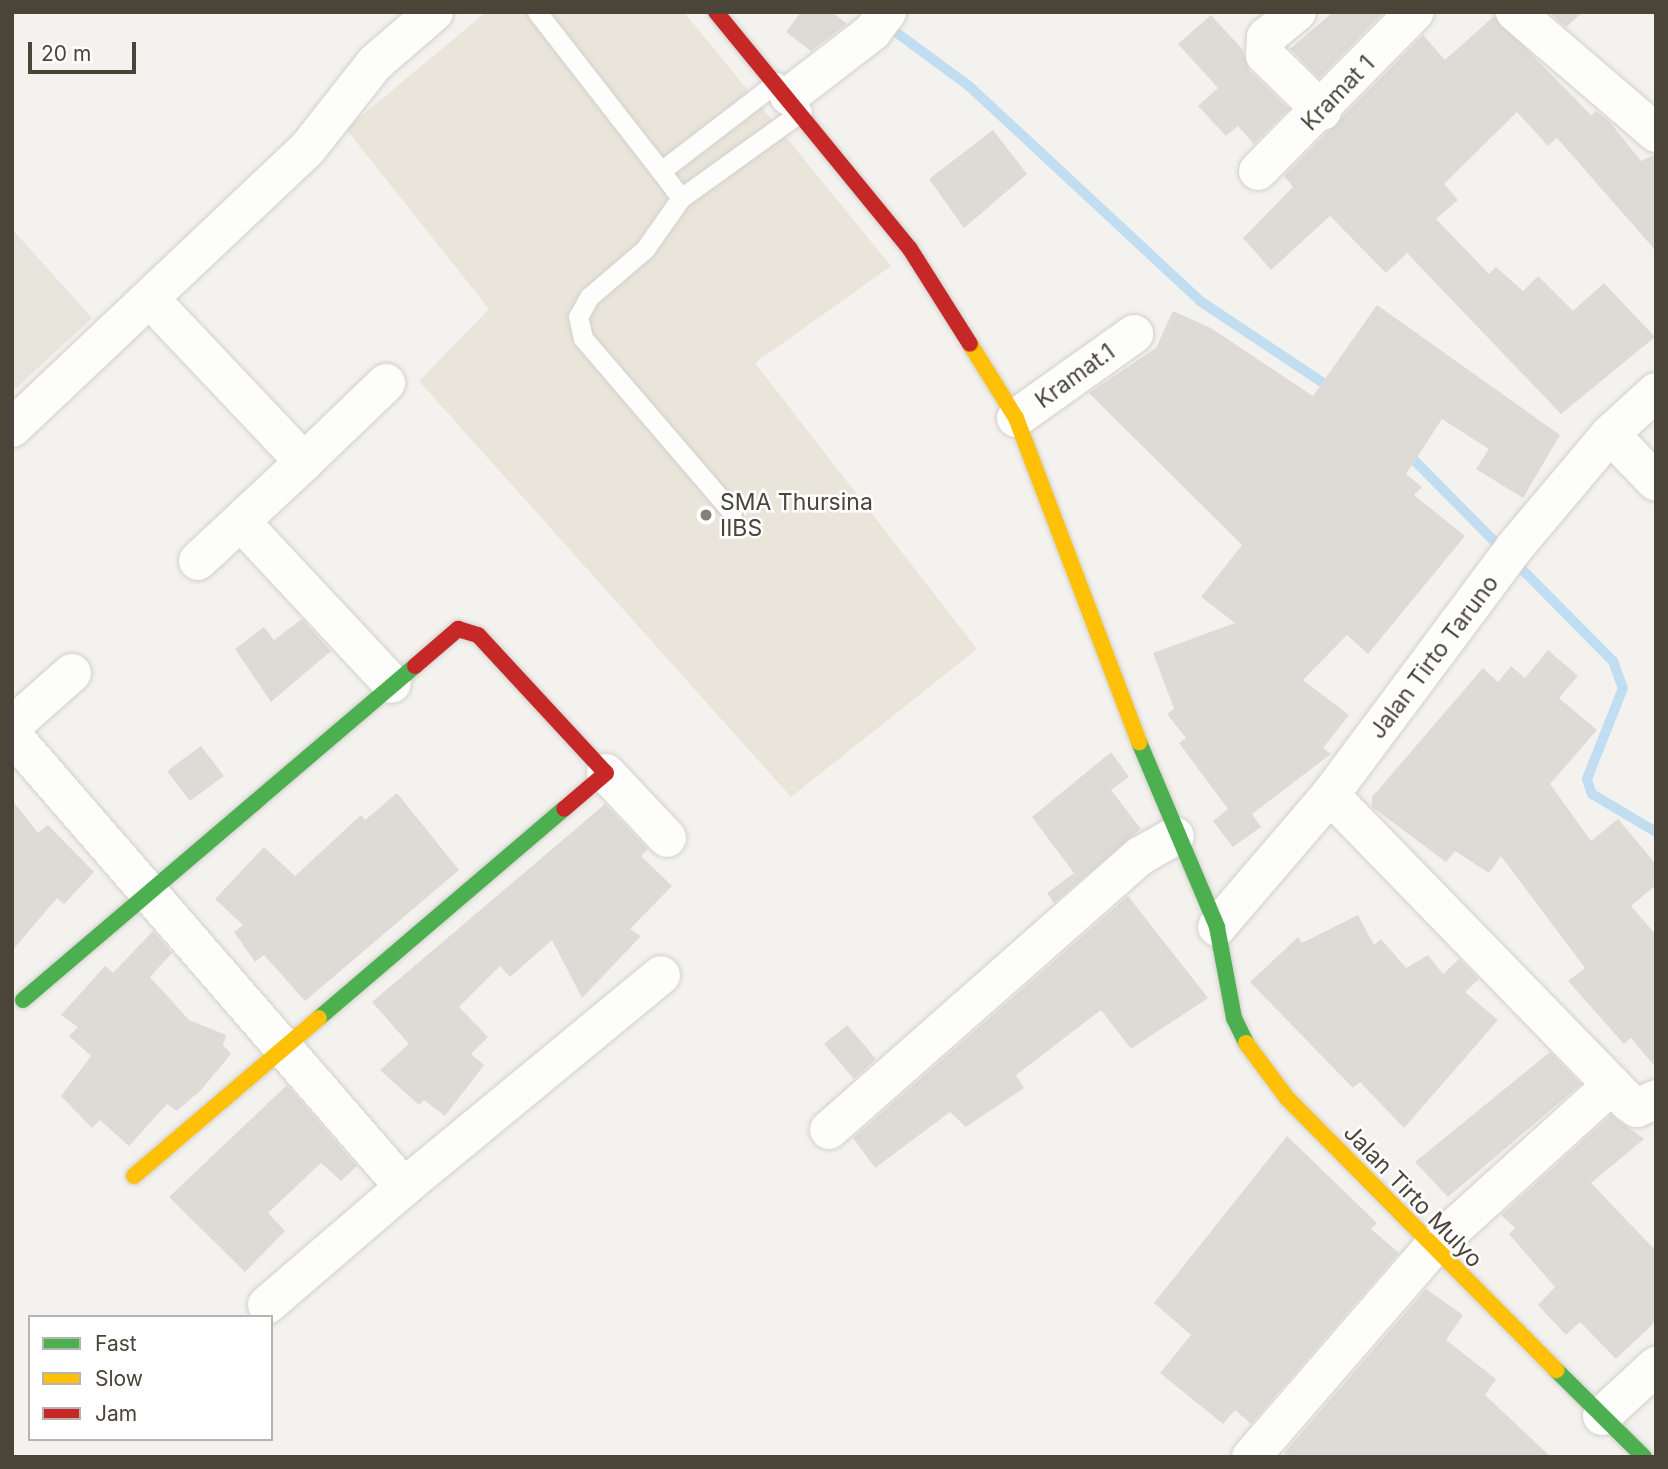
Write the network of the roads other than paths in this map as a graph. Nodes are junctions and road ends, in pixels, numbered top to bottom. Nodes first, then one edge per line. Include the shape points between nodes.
1 (434, 12) edge
2 (537, 12) edge
3 (716, 12) edge
4 (887, 12) edge
5 (1297, 12) edge
6 (1415, 12) edge
7 (1515, 12) edge
8 (789, 97) junction
9 (1322, 111) junction
10 (1656, 133) edge
11 (661, 170) junction
12 (1258, 171) dead end
13 (681, 198) junction
14 (151, 300) junction
15 (1134, 334) dead end
16 (386, 383) dead end
17 (1656, 392) edge
18 (1016, 418) junction
19 (12, 428) edge
20 (1611, 434) junction
21 (304, 463) junction
22 (1656, 482) edge
23 (732, 512) dead end
24 (241, 522) junction
25 (198, 561) dead end
26 (72, 673) dead end
27 (392, 684) junction
28 (12, 726) edge
29 (12, 736) edge
30 (606, 773) junction
31 (1330, 795) junction
32 (1175, 836) junction
33 (667, 838) dead end
34 (150, 891) junction
35 (1217, 926) junction
36 (661, 975) dead end
37 (23, 1000) dead end
38 (286, 1048) junction
39 (1612, 1085) junction
40 (1656, 1099) edge
41 (829, 1130) dead end
42 (134, 1175) dead end
43 (404, 1187) junction
44 (1432, 1248) junction
45 (267, 1305) dead end
46 (1656, 1366) edge
47 (1602, 1416) junction
48 (1251, 1457) edge
49 (1644, 1457) edge

1 - 14 street via 375,63 308,148
2 - 11 lane
3 - 8 street, Jalan Tirto Mulyo
4 - 8 street via 872,32
5 - 9 street via 1266,37 1265,55
6 - 9 street, Kramat 1
7 - 10 street
8 - 11 lane
8 - 13 lane
8 - 18 street, Jalan Tirto Mulyo via 910,249
9 - 12 street, Kramat 1
11 - 13 lane
13 - 23 lane via 645,249 589,297 578,317 583,338
14 - 19 street
14 - 21 street
15 - 18 street, Kramat.1
16 - 21 street
17 - 20 street, Jalan Tirto Taruno
18 - 32 street, Jalan Tirto Mulyo
20 - 22 street
20 - 31 street, Jalan Tirto Taruno via 1505,562
21 - 24 street
24 - 25 street
24 - 27 street
26 - 28 street
27 - 30 street via 458,629 469,631
27 - 34 street
29 - 34 street
30 - 33 street
30 - 38 street
31 - 35 street, Jalan Tirto Taruno
31 - 39 street
32 - 35 street, Jalan Tirto Mulyo
32 - 41 street via 1140,856
34 - 37 street
34 - 38 street
35 - 44 street, Jalan Tirto Mulyo via 1234,1018 1249,1049 1287,1098
36 - 43 street
38 - 42 street
38 - 43 street
39 - 40 street via 1637,1108
39 - 44 street
43 - 45 street
44 - 47 street, Jalan Tirto Mulyo
44 - 48 street
46 - 47 street
47 - 49 street, Jalan Tirto Mulyo

